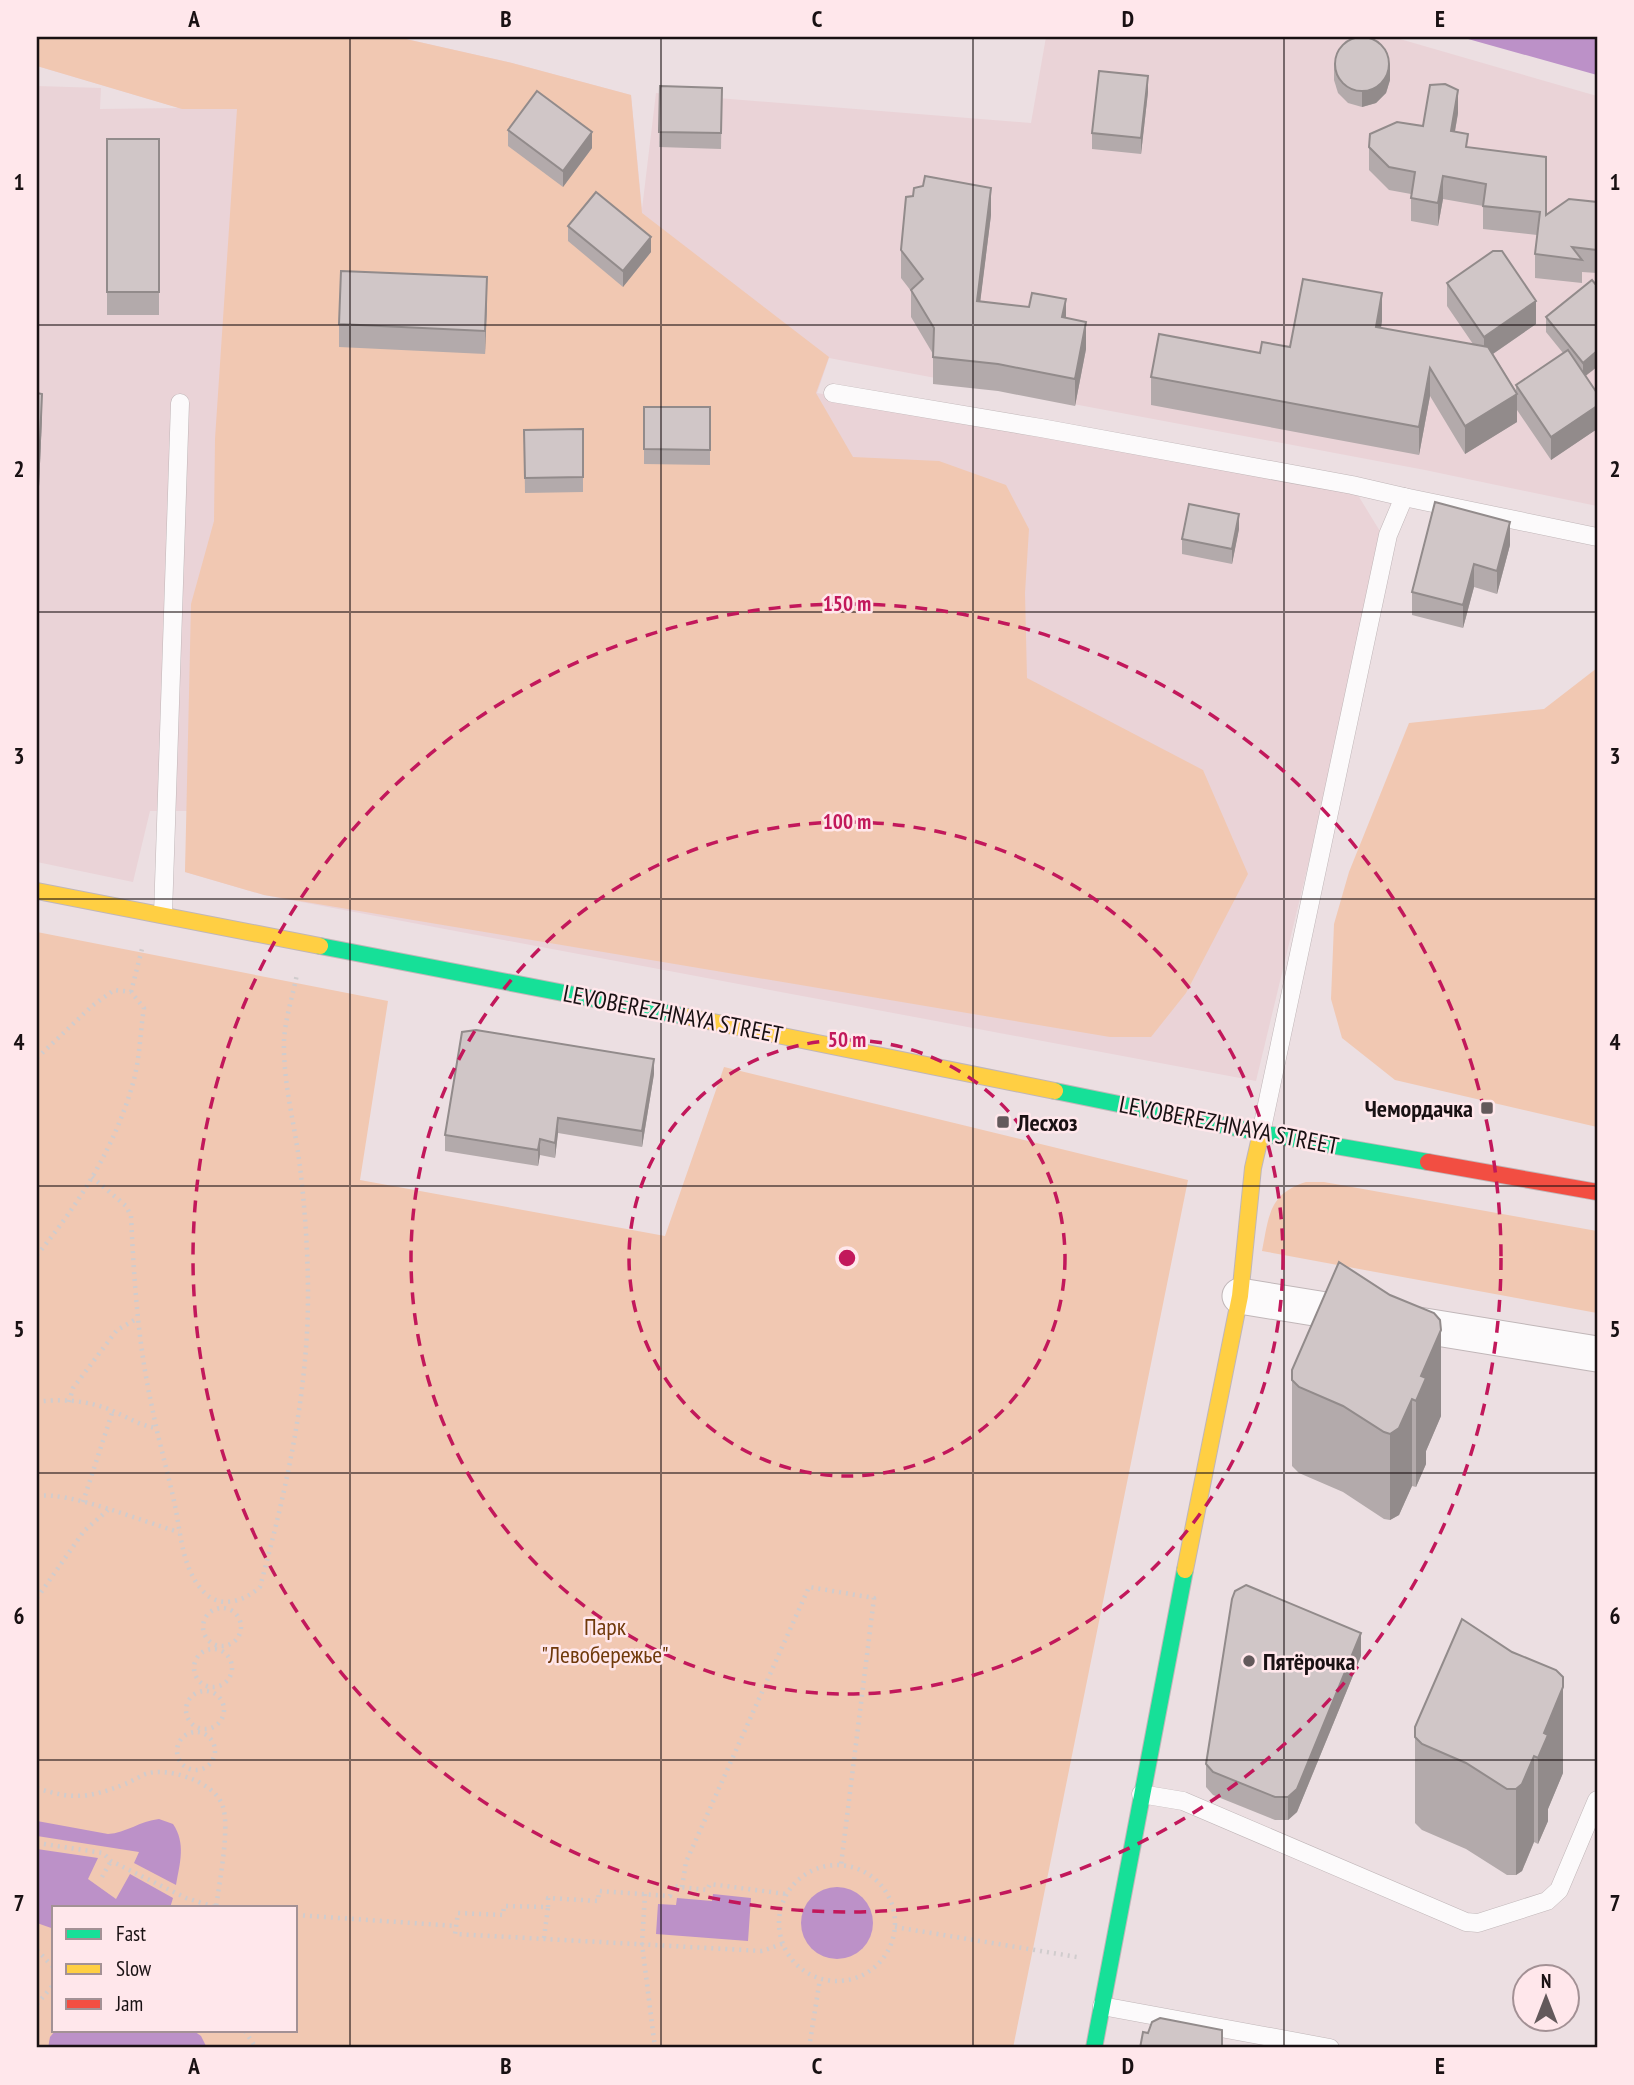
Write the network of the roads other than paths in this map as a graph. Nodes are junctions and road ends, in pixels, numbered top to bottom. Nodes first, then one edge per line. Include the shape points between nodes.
1 (833, 393) dead end
2 (180, 403) dead end
3 (1404, 497) junction
4 (1597, 537) edge
5 (37, 891) edge
6 (163, 914) junction
7 (1261, 1133) junction
8 (1597, 1192) edge
9 (1240, 1296) junction
10 (1597, 1354) edge
11 (1141, 1794) junction
12 (1597, 1800) edge
13 (1102, 2006) junction
14 (1094, 2048) edge
15 (1330, 2048) edge

1 - 3 lane
2 - 6 lane
3 - 4 lane
3 - 7 lane via 1388,535
5 - 6 main road, LEVOBEREZHNAYA STREET
6 - 7 main road, LEVOBEREZHNAYA STREET
7 - 8 main road, LEVOBEREZHNAYA STREET
7 - 9 main road
9 - 10 street
9 - 11 main road
11 - 12 lane via 1183,1801 1466,1922 1478,1923 1547,1901 1559,1890
11 - 13 main road
13 - 14 main road
13 - 15 lane

